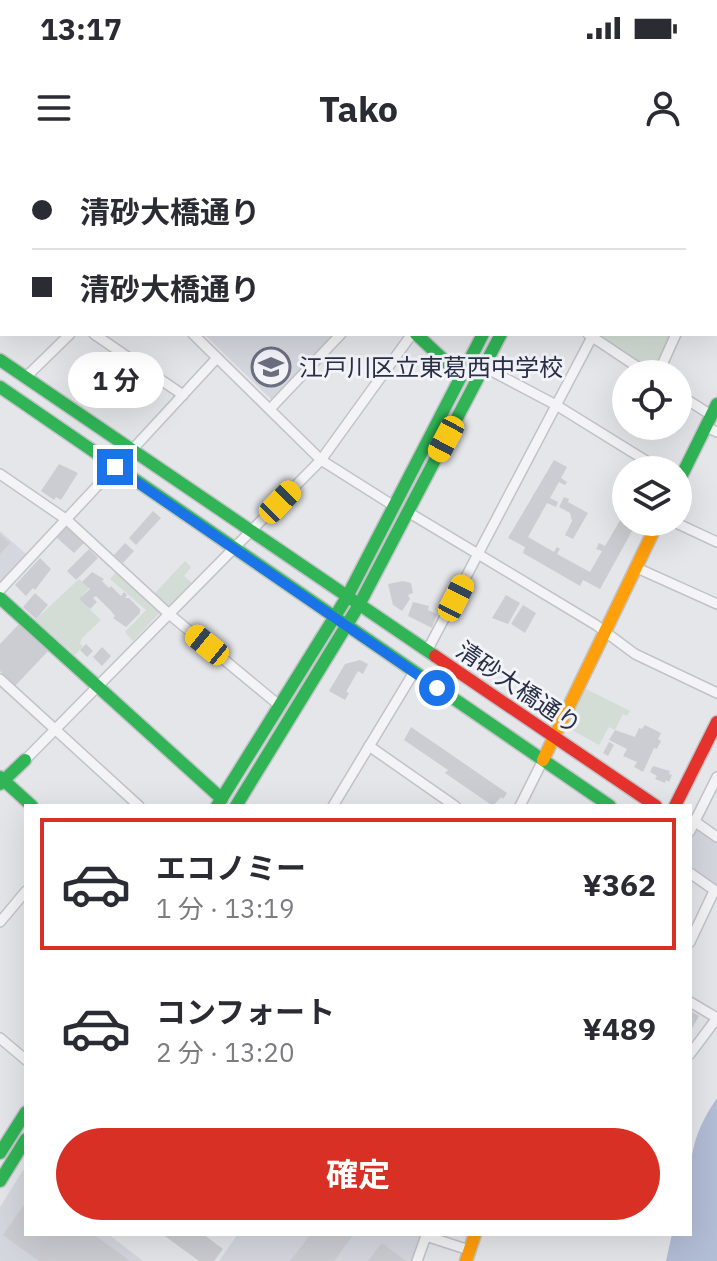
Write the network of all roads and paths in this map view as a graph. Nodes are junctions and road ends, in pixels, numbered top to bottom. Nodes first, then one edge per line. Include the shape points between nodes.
1 (68, 336) edge
2 (97, 336) edge
3 (195, 336) edge
4 (339, 336) edge
5 (413, 336) edge
6 (416, 336) edge
7 (482, 336) edge
8 (500, 336) edge
9 (590, 336) edge
10 (675, 336) edge
11 (217, 358) junction
12 (0, 360) edge
13 (627, 360) edge
14 (664, 360) edge
15 (484, 367) junction
16 (461, 376) junction
17 (25, 378) junction
18 (0, 387) edge
19 (183, 395) junction
20 (692, 404) edge
21 (556, 405) junction
22 (270, 409) junction
23 (713, 420) edge
24 (131, 451) junction
25 (638, 456) edge
26 (692, 457) edge
27 (321, 460) junction
28 (115, 467) junction
29 (0, 474) edge
30 (394, 506) junction
31 (408, 512) junction
32 (67, 520) junction
33 (692, 530) edge
34 (251, 533) junction
35 (652, 536) edge
36 (717, 542) edge
37 (235, 548) junction
38 (479, 553) junction
39 (637, 568) junction
40 (0, 590) edge
41 (347, 597) junction
42 (0, 598) edge
43 (717, 604) edge
44 (359, 605) junction
45 (169, 614) junction
46 (334, 619) junction
47 (346, 628) junction
48 (605, 632) junction
49 (427, 651) junction
50 (414, 672) junction
51 (0, 679) edge
52 (98, 686) junction
53 (717, 693) edge
54 (280, 706) junction
55 (717, 722) edge
56 (56, 730) junction
57 (554, 738) junction
58 (369, 746) junction
59 (25, 760) joint
60 (543, 760) junction
61 (717, 777) edge
62 (1, 781) edge
63 (219, 802) edge
64 (30, 804) edge
65 (137, 804) edge
66 (237, 804) edge
67 (334, 804) edge
68 (447, 804) edge
69 (521, 804) edge
70 (607, 804) edge
71 (653, 804) edge
72 (676, 804) edge
73 (694, 821) junction
74 (692, 826) edge
75 (717, 837) edge
76 (692, 874) edge
77 (716, 892) edge
78 (24, 893) edge
79 (0, 922) edge
80 (692, 938) edge
81 (692, 1003) edge
82 (717, 1018) edge
83 (0, 1038) edge
84 (692, 1051) edge
85 (24, 1058) edge
86 (24, 1115) edge
87 (24, 1142) edge
88 (0, 1153) edge
89 (0, 1181) edge
90 (474, 1236) edge
91 (468, 1256) edge
92 (417, 1261) edge

1 - 17 street
2 - 19 street
3 - 11 street
4 - 22 street
5 - 27 street
6 - 16 street
7 - 16 street
8 - 15 street
9 - 13 street
9 - 21 street
10 - 14 street
11 - 19 street
11 - 22 street
12 - 17 street, 清砂大橋通り
15 - 21 street
15 - 31 street
16 - 30 street
17 - 24 street, 清砂大橋通り
18 - 28 street, 清砂大橋通り
19 - 24 street
20 - 23 street
21 - 25 street
21 - 38 street
22 - 27 street
23 - 26 street
24 - 34 street, 清砂大橋通り
27 - 30 street
27 - 34 street
28 - 32 street
28 - 37 street, 清砂大橋通り
29 - 32 street
30 - 41 street
31 - 38 street
31 - 44 street
32 - 40 street
32 - 45 street
33 - 36 street
34 - 37 street
34 - 41 street, 清砂大橋通り
35 - 39 street
37 - 45 street
37 - 46 street, 清砂大橋通り
38 - 48 street
38 - 49 street
39 - 43 street
39 - 48 street
41 - 44 street, 清砂大橋通り
41 - 46 street
42 - 52 street
44 - 47 street
44 - 49 street, 清砂大橋通り
45 - 52 street
45 - 54 street
46 - 47 street, 清砂大橋通り
46 - 54 street
47 - 50 street, 清砂大橋通り
47 - 66 street
48 - 53 street via 635,654
48 - 57 street
49 - 57 street, 清砂大橋通り
50 - 58 street
50 - 60 street, 清砂大橋通り
51 - 56 street
52 - 56 street
52 - 63 street
54 - 63 street
55 - 72 street
56 - 59 street
56 - 65 street
57 - 60 street
57 - 71 street, 清砂大橋通り
58 - 67 street
58 - 68 street
59 - 62 street
60 - 69 street
60 - 70 street, 清砂大橋通り
61 - 73 street
62 - 64 street
73 - 74 street
73 - 75 street
76 - 77 street
77 - 80 street
78 - 79 street
81 - 82 street
82 - 84 street
83 - 85 street
86 - 88 street
87 - 89 street
90 - 91 street
91 - 92 street via 426,1236

